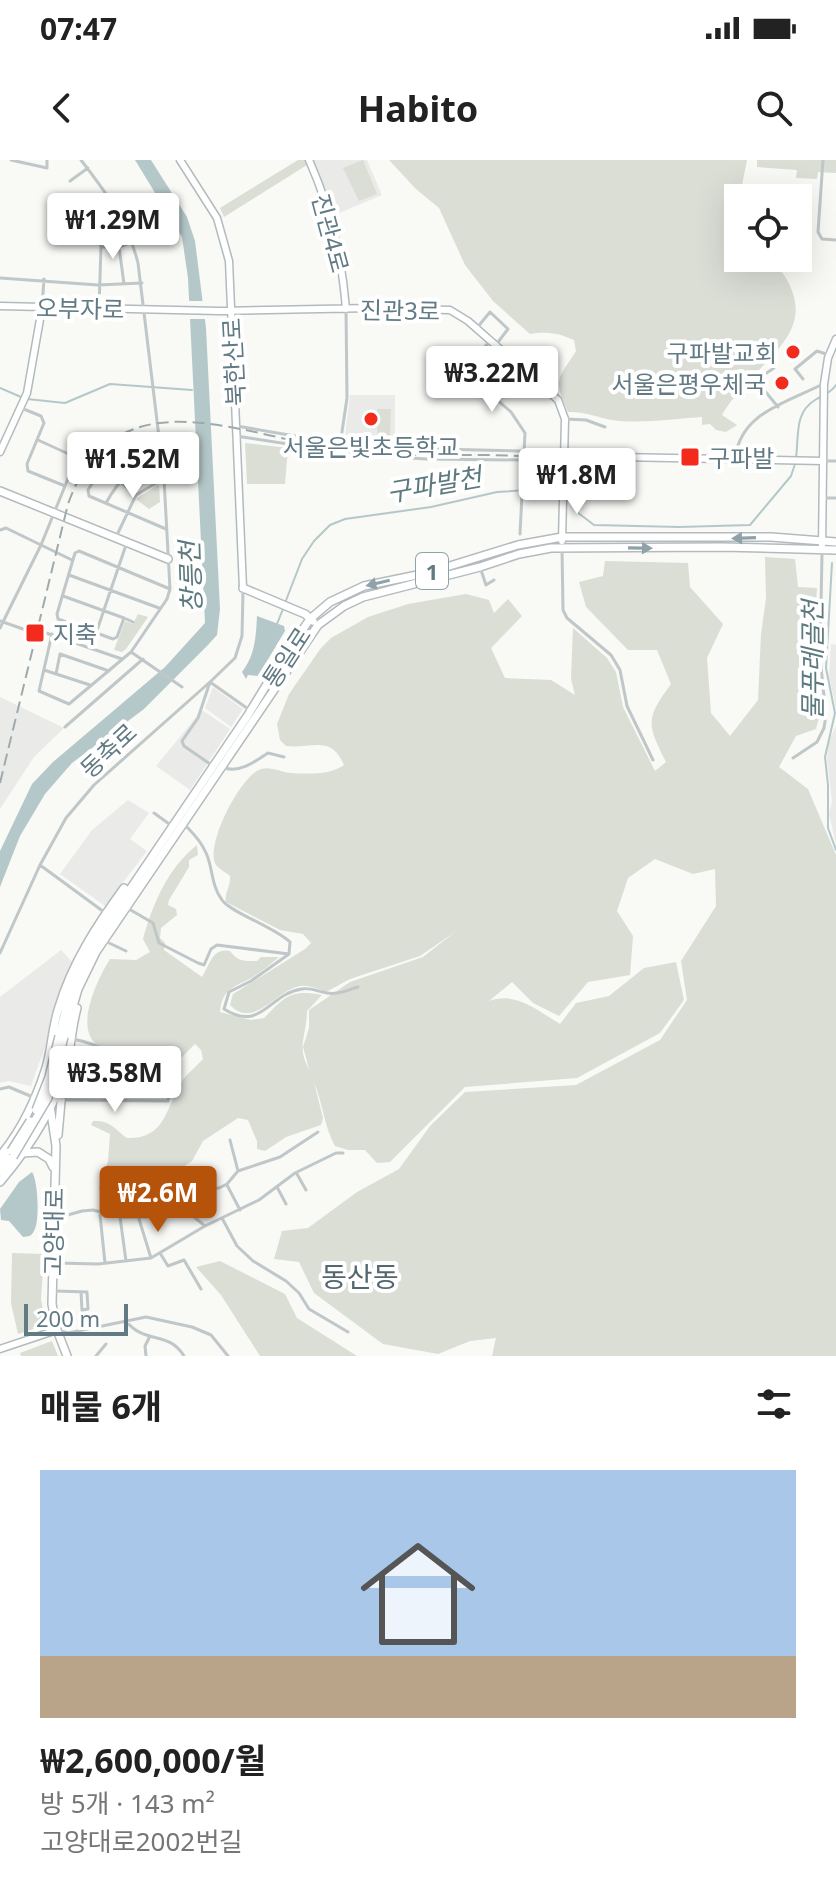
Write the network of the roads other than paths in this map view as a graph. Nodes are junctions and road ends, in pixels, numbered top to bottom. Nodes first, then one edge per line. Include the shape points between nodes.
1 (11, 160) edge
2 (47, 160) edge
3 (81, 160) edge
4 (180, 160) edge
5 (309, 160) edge
6 (823, 160) edge
7 (88, 168) junction
8 (70, 181) dead end
9 (120, 211) junction
10 (107, 219) junction
11 (836, 240) edge
12 (133, 242) junction
13 (101, 247) junction
14 (119, 247) junction
15 (0, 278) edge
16 (44, 279) junction
17 (142, 283) junction
18 (124, 284) junction
19 (98, 285) junction
20 (0, 306) edge
21 (42, 308) junction
22 (99, 308) junction
23 (145, 309) junction
24 (346, 309) junction
25 (230, 311) junction
26 (476, 329) junction
27 (836, 339) edge
28 (492, 344) junction
29 (829, 355) junction
30 (774, 368) dead end
31 (803, 379) dead end
32 (824, 387) junction
33 (22, 406) junction
34 (778, 407) junction
35 (565, 419) junction
36 (236, 426) junction
37 (605, 427) dead end
38 (159, 436) junction
39 (236, 436) junction
40 (301, 438) junction
41 (37, 440) junction
42 (339, 445) junction
43 (299, 447) junction
44 (0, 452) edge
45 (339, 453) junction
46 (525, 455) junction
47 (161, 456) junction
48 (564, 456) junction
49 (76, 458) junction
50 (735, 458) junction
51 (823, 461) junction
52 (836, 461) edge
53 (103, 467) junction
54 (98, 472) junction
55 (164, 479) junction
56 (120, 481) junction
57 (65, 486) junction
58 (0, 491) edge
59 (136, 495) junction
60 (823, 498) junction
61 (836, 498) edge
62 (106, 503) junction
63 (127, 512) junction
64 (53, 513) junction
65 (166, 529) junction
66 (0, 530) edge
67 (520, 534) dead end
68 (562, 537) junction
69 (116, 539) junction
70 (836, 542) edge
71 (127, 544) junction
72 (41, 545) junction
73 (822, 545) junction
74 (562, 549) junction
75 (836, 550) edge
76 (168, 559) junction
77 (73, 560) junction
78 (480, 567) junction
79 (119, 568) junction
80 (69, 575) junction
81 (494, 580) dead end
82 (243, 588) junction
83 (170, 589) junction
84 (111, 590) junction
85 (63, 596) junction
86 (160, 609) junction
87 (104, 611) junction
88 (124, 618) junction
89 (310, 619) junction
90 (2, 622) edge
91 (133, 622) dead end
92 (318, 625) junction
93 (0, 628) edge
94 (23, 629) tunnel mouth
95 (97, 632) junction
96 (46, 633) tunnel mouth
97 (52, 634) junction
98 (91, 648) junction
99 (131, 652) junction
100 (122, 659) junction
101 (143, 659) junction
102 (44, 670) junction
103 (109, 671) junction
104 (56, 674) junction
105 (210, 682) junction
106 (91, 686) junction
107 (181, 686) dead end
108 (251, 711) junction
109 (65, 727) dead end
110 (284, 757) dead end
111 (793, 758) dead end
112 (653, 760) dead end
113 (218, 767) junction
114 (154, 813) dead end
115 (184, 824) junction
116 (172, 826) junction
117 (155, 859) junction
118 (40, 865) junction
119 (129, 909) junction
120 (105, 913) junction
121 (107, 942) junction
122 (126, 951) dead end
123 (0, 953) edge
124 (289, 954) junction
125 (358, 987) dead end
126 (70, 1039) junction
127 (48, 1058) junction
128 (67, 1060) junction
129 (63, 1073) junction
130 (0, 1089) edge
131 (35, 1098) junction
132 (62, 1100) junction
133 (50, 1106) junction
134 (318, 1132) dead end
135 (230, 1140) dead end
136 (56, 1146) junction
137 (23, 1153) junction
138 (343, 1153) dead end
139 (12, 1155) junction
140 (0, 1156) edge
141 (0, 1164) edge
142 (54, 1169) junction
143 (238, 1171) junction
144 (0, 1172) edge
145 (297, 1174) junction
146 (0, 1182) edge
147 (227, 1184) junction
148 (277, 1187) junction
149 (306, 1190) dead end
150 (177, 1203) junction
151 (286, 1204) dead end
152 (240, 1210) junction
153 (100, 1213) junction
154 (120, 1217) junction
155 (54, 1218) junction
156 (139, 1218) junction
157 (222, 1218) junction
158 (205, 1226) junction
159 (160, 1253) junction
160 (151, 1258) junction
161 (126, 1261) junction
162 (52, 1263) junction
163 (105, 1263) junction
164 (201, 1289) dead end
165 (52, 1291) junction
166 (81, 1292) dead end
167 (126, 1321) junction
168 (57, 1330) junction
169 (348, 1332) dead end
170 (150, 1336) junction
171 (106, 1344) dead end
172 (0, 1349) edge
173 (67, 1356) edge
174 (96, 1356) edge
175 (146, 1356) edge
176 (184, 1356) edge
177 (228, 1356) edge

1 - 2 street via 47,168
3 - 7 street
4 - 25 street, 북한산로 via 217,218 229,261
5 - 24 street, 진관4로 via 335,238
6 - 11 street via 818,232 822,239
7 - 8 street
7 - 9 street
9 - 10 street
9 - 12 street
10 - 13 street via 96,228
10 - 14 street
12 - 14 street
12 - 17 street
13 - 14 street
13 - 19 street
14 - 18 street
15 - 16 street
16 - 19 street
16 - 21 street
17 - 18 street
17 - 23 street
18 - 19 street
19 - 22 street
20 - 21 street, 오부자로
21 - 22 street, 오부자로
21 - 33 street
22 - 23 street, 오부자로
23 - 25 street, 오부자로
23 - 38 street
24 - 25 street, 진관3로
24 - 26 street, 진관3로 via 442,308 461,315
24 - 42 street, 진관3로 via 347,398
25 - 36 street, 북한산로
26 - 28 street, 진관3로
26 - 28 street via 490,312 508,329
27 - 29 street
28 - 35 street, 진관3로 via 554,394
28 - 46 street via 464,371 520,422
29 - 31 street via 817,351 795,369
29 - 32 street
30 - 34 street via 756,380
32 - 34 street
32 - 51 street
33 - 41 street via 41,416 44,423
33 - 44 street
34 - 50 street via 744,429
35 - 37 street
35 - 48 street
36 - 39 street, 북한산로
36 - 40 street
38 - 47 street
38 - 53 street via 133,443
39 - 43 street
39 - 82 street, 북한산로
40 - 42 street
40 - 43 street
41 - 49 street
41 - 57 street via 28,471
42 - 45 street, 진관3로
42 - 46 street
43 - 45 street
45 - 46 street via 427,459 521,460
46 - 48 street
46 - 67 street
47 - 55 street
47 - 56 street via 130,470
48 - 50 street
48 - 68 street
49 - 54 street
49 - 57 street
50 - 51 street
51 - 52 street
51 - 60 street
53 - 54 street
53 - 56 street
54 - 62 street via 89,496
55 - 59 street
55 - 65 street
56 - 59 street
56 - 62 street
57 - 64 street
58 - 64 main road
59 - 63 street
60 - 61 street
60 - 73 street
62 - 63 street
63 - 65 street
63 - 69 street
64 - 69 main road
64 - 72 street
65 - 76 street
66 - 72 street
73 -> 68 main road, 통일로 / 1 via 771,537
68 - 74 street
68 -> 89 main road, 통일로 / 1 via 356,588
69 - 71 main road
70 - 73 main road, 통일로 / 1
71 - 76 main road
71 - 79 street
72 - 77 street
72 - 90 street
74 -> 73 main road, 통일로 / 1
73 - 75 main road, 통일로 / 1
73 - 111 street via 820,679 826,715 817,742
74 - 78 main road, 통일로 / 1 via 519,554
74 - 112 street via 563,610 611,655 620,670 627,706
76 - 83 street
77 - 79 street via 79,551
77 - 80 street
78 - 81 street via 486,585
78 - 92 main road, 통일로 / 1 via 363,597
79 - 83 street
79 - 84 street
80 - 84 street
80 - 85 street
82 - 89 main road
82 - 105 street, 동축로 via 239,649
83 - 86 street
84 - 86 street
84 - 87 street
85 - 87 street
85 - 95 street via 58,619
86 - 99 street
87 - 88 street
87 - 95 street
88 - 91 street
88 - 95 street via 117,637
89 - 92 main road
89 - 108 main road, 통일로 / 1
90 - 93 street
90 - 94 street
92 - 113 main road, 통일로 / 1
95 - 98 street
96 - 97 street
97 - 98 street
97 - 102 street
98 - 100 street
99 - 100 street
99 - 101 street
100 - 103 street
101 - 107 street
101 - 109 street
102 - 104 street
102 - 106 street via 39,691 69,704
103 - 104 street via 60,654
103 - 106 street
104 - 106 street
105 - 108 street
105 - 113 street via 198,718 182,741
105 - 118 street, 동축로 via 94,785 66,818
108 - 113 main road, 통일로 / 1
110 - 113 street via 268,753 250,765
113 - 115 main road, 통일로 / 1
113 - 116 main road, 통일로 / 1
114 - 116 street
115 - 117 main road, 통일로 / 1
115 - 124 street via 200,839 224,904 278,931 290,942
116 - 117 main road, 통일로 / 1
117 - 119 main road
117 - 120 main road
117 - 139 main road, 통일로 / 1, bridge via 84,975 48,1098
118 - 120 street
118 - 123 street, 동축로
119 - 121 main road
119 - 124 street via 153,923 159,943 204,965 217,945
120 - 127 main road via 65,988
121 - 122 street
121 - 126 main road via 87,977
124 - 125 street via 229,992 224,1009 252,1016 301,988 337,994
126 - 128 main road
126 - 132 street via 91,1043 171,1084 168,1101
127 - 128 main road via 58,1065
127 - 131 main road
128 - 129 main road
129 - 132 main road
129 - 133 main road
130 - 131 street via 9,1087
131 - 133 main road
131 - 140 main road
132 - 136 main road
133 - 136 main road, 고양대로
133 - 137 main road
134 - 143 street via 280,1157
135 - 143 street
136 - 142 main road, 고양대로
137 - 142 main road via 38,1152
137 - 146 main road
138 - 145 street
139 - 141 main road, 통일로 / 1
139 - 144 main road, 통일로 / 1
142 - 155 main road, 고양대로
143 - 147 street
145 - 148 street
145 - 149 street
147 - 150 street via 193,1191
147 - 152 street
148 - 151 street
148 - 152 street
150 - 156 street
150 - 158 street
152 - 157 street
153 - 154 street
153 - 155 street
153 - 163 street
154 - 156 street
154 - 161 street
155 - 162 main road, 고양대로
156 - 160 street
157 - 158 street
157 - 169 street via 237,1246 253,1261 286,1281 309,1309
158 - 159 street
159 - 160 street
159 - 164 street via 168,1266 184,1260
160 - 161 street
161 - 163 street
162 - 163 street
162 - 165 main road, 고양대로
165 - 166 street
165 - 168 main road, 고양대로
167 - 168 street via 68,1333
167 - 170 street via 134,1332
167 - 177 street via 146,1317 192,1327 211,1335
168 - 172 street
168 - 173 main road, 고양대로
170 - 175 street
170 - 176 street via 176,1343
171 - 174 street

